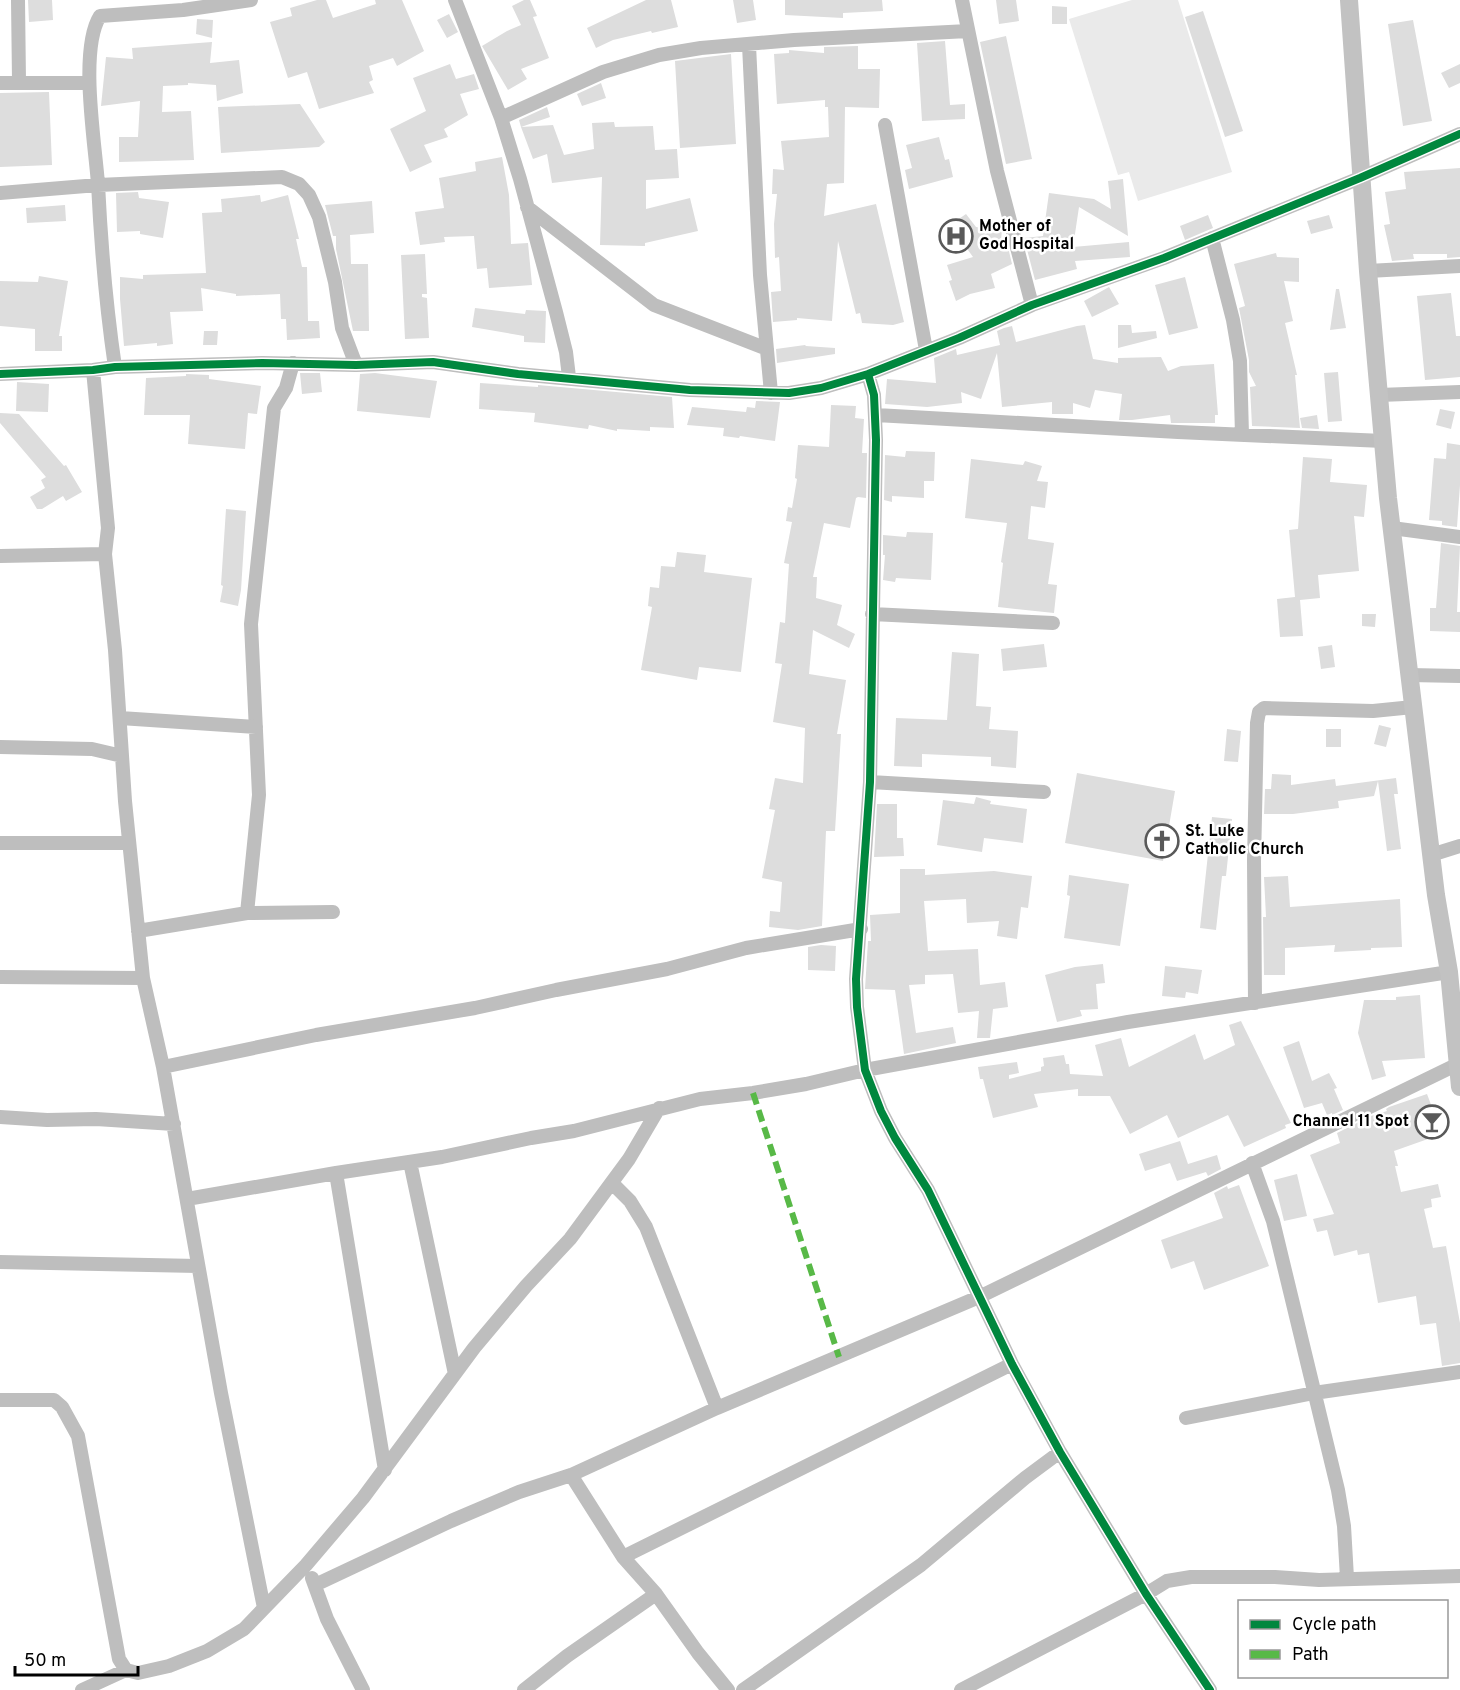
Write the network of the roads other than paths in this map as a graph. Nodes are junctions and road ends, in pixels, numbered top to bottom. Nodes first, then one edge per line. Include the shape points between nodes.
1 (18, 0) edge
2 (251, 0) edge
3 (455, 0) edge
4 (962, 0) edge
5 (1349, 0) edge
6 (968, 31) junction
7 (749, 45) junction
8 (19, 81) junction
9 (89, 82) junction
10 (0, 83) edge
11 (501, 118) junction
12 (885, 125) dead end
13 (1460, 134) edge
14 (1360, 178) junction
15 (98, 185) junction
16 (0, 193) edge
17 (527, 207) junction
18 (1212, 238) junction
19 (1460, 266) edge
20 (1368, 271) junction
21 (1032, 305) junction
22 (767, 349) junction
23 (926, 350) junction
24 (293, 363) junction
25 (357, 365) junction
26 (115, 367) junction
27 (93, 370) junction
28 (0, 374) edge
29 (868, 374) junction
30 (569, 377) junction
31 (1460, 392) edge
32 (771, 393) junction
33 (1379, 395) junction
34 (876, 415) junction
35 (1242, 435) junction
36 (1383, 441) junction
37 (1392, 528) junction
38 (1460, 537) edge
39 (105, 554) junction
40 (0, 556) edge
41 (872, 614) junction
42 (1053, 623) dead end
43 (1409, 675) junction
44 (1460, 676) edge
45 (1413, 707) junction
46 (120, 718) junction
47 (256, 727) junction
48 (0, 747) edge
49 (122, 756) junction
50 (870, 782) junction
51 (1044, 792) dead end
52 (0, 843) edge
53 (128, 843) junction
54 (1460, 846) edge
55 (1431, 855) junction
56 (333, 912) dead end
57 (247, 913) junction
58 (861, 929) junction
59 (138, 931) junction
60 (1449, 972) junction
61 (0, 977) edge
62 (143, 978) junction
63 (1255, 1003) junction
64 (1459, 1063) edge
65 (163, 1067) junction
66 (864, 1070) junction
67 (1460, 1087) edge
68 (659, 1108) junction
69 (0, 1117) edge
70 (174, 1125) junction
71 (410, 1162) junction
72 (1252, 1163) junction
73 (336, 1173) junction
74 (612, 1183) junction
75 (187, 1199) junction
76 (0, 1262) edge
77 (198, 1266) junction
78 (979, 1298) junction
79 (1012, 1364) junction
80 (1460, 1372) edge
81 (455, 1374) junction
82 (1314, 1393) junction
83 (0, 1400) edge
84 (717, 1408) junction
85 (1186, 1418) dead end
86 (1060, 1452) junction
87 (385, 1470) junction
88 (571, 1475) junction
89 (623, 1557) junction
90 (306, 1565) junction
91 (1460, 1576) edge
92 (1347, 1578) junction
93 (315, 1585) junction
94 (656, 1594) junction
95 (1146, 1594) junction
96 (264, 1608) junction
97 (126, 1670) junction
98 (82, 1690) edge
99 (363, 1690) edge
100 (524, 1690) edge
101 (728, 1690) edge
102 (744, 1690) edge
103 (961, 1690) edge
104 (1210, 1690) edge

1 - 8 street
2 - 9 street via 100,16 91,38
3 - 11 street
4 - 6 street
5 - 14 main road
6 - 7 street
6 - 21 street via 997,171
7 - 11 street via 701,48 636,61
7 - 22 street
8 - 9 street
8 - 10 street
9 - 15 street
11 - 17 street
12 - 23 street
13 - 14 street
14 - 18 street
14 - 20 main road
15 - 16 street
15 - 25 street via 282,177 299,184 319,217 342,328
15 - 26 street via 106,304
17 - 22 street via 654,305
17 - 30 street via 566,352
18 - 21 street
18 - 35 street via 1240,361
19 - 20 street
20 - 33 main road
21 - 23 street
22 - 32 street
23 - 29 street
24 - 25 street
24 - 26 street
24 - 47 street via 286,388 274,408 251,615
25 - 30 street via 433,362
26 - 27 street
27 - 28 street
27 - 39 street via 108,528
29 - 32 street via 821,388
29 - 34 street
30 - 32 street via 690,390
31 - 33 street
33 - 36 main road
34 - 35 street
34 - 41 street
35 - 36 street
36 - 37 main road
37 - 38 street
37 - 43 main road
39 - 40 street
39 - 46 street
41 - 42 street
41 - 50 street
43 - 44 street
43 - 45 main road
45 - 55 main road
45 - 63 street via 1373,711 1264,708 1259,712
46 - 47 street
46 - 49 street
47 - 57 street via 259,795
48 - 49 street via 92,749
49 - 53 street
50 - 51 street
50 - 58 street
52 - 53 street
53 - 59 street
54 - 55 street
55 - 60 main road
56 - 57 street
57 - 59 street
58 - 65 street via 746,948 667,969
58 - 66 street via 856,979
59 - 62 street
60 - 63 street
60 - 64 main road
61 - 62 street
62 - 65 street
63 - 66 street
64 - 67 main road
64 - 72 street
65 - 70 street
66 - 68 street via 806,1084
66 - 78 street via 894,1138 928,1190
68 - 71 street via 574,1131
68 - 74 street
69 - 70 street
70 - 75 street
71 - 73 street
71 - 81 street
72 - 78 street
72 - 82 street via 1273,1221
73 - 75 street
73 - 87 street
74 - 81 street via 570,1239 526,1286
74 - 84 street via 630,1201 646,1227
75 - 77 street
76 - 77 street
77 - 96 street
78 - 79 street
78 - 84 street
79 - 86 street
79 - 89 street
80 - 82 street
81 - 87 street
82 - 85 street
82 - 92 street via 1338,1490
83 - 97 street via 54,1400 78,1436 119,1659
84 - 88 street
86 - 95 street
86 - 102 street via 921,1565
87 - 90 street
88 - 89 street
88 - 93 street via 519,1492
89 - 94 street
90 - 93 street
90 - 96 street
91 - 92 street
92 - 95 street via 1191,1577 1167,1581
93 - 99 street via 327,1619
94 - 100 street
94 - 101 street
95 - 103 street
95 - 104 street
96 - 97 street via 244,1629 207,1650 169,1666 138,1673
97 - 98 street

